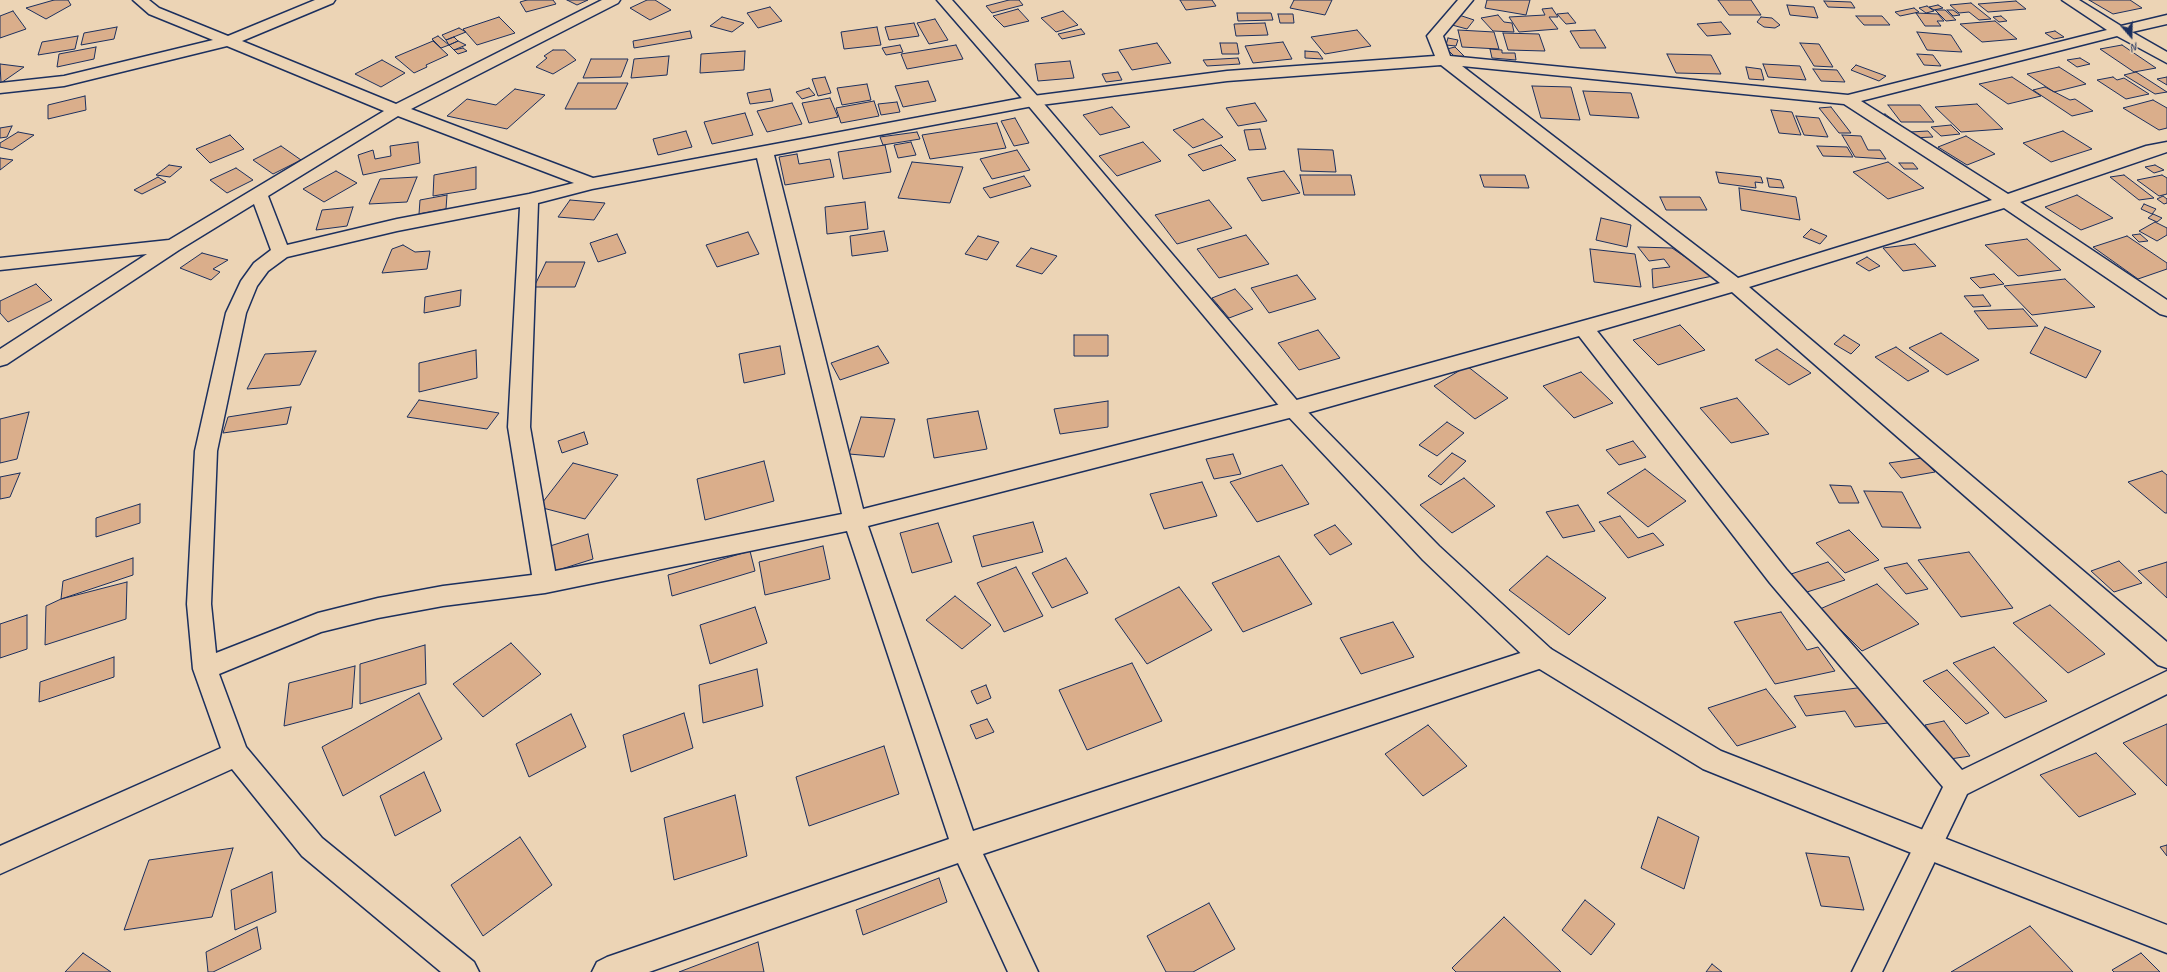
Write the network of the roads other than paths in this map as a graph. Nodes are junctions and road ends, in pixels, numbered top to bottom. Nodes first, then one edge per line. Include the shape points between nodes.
1 (140, 0) edge
2 (328, 0) edge
3 (612, 0) edge
4 (944, 0) edge
5 (1466, 0) edge
6 (2068, 0) edge
7 (2167, 19) edge
8 (2119, 31) junction
9 (229, 41) junction
10 (2167, 58) edge
11 (1444, 60) junction
12 (0, 88) edge
13 (1848, 100) junction
14 (1033, 101) junction
15 (397, 110) junction
16 (2167, 147) edge
17 (764, 150) junction
18 (592, 184) junction
19 (259, 194) junction
20 (529, 200) junction
21 (2006, 201) junction
22 (173, 246) junction
23 (282, 252) junction
24 (0, 264) edge
25 (1735, 285) junction
26 (2167, 309) edge
27 (1583, 327) junction
28 (0, 359) edge
29 (1293, 409) junction
30 (855, 520) junction
31 (545, 584) junction
32 (1542, 657) junction
33 (2167, 658) edge
34 (205, 669) junction
35 (2167, 682) edge
36 (236, 754) junction
37 (1958, 786) junction
38 (965, 847) junction
39 (1929, 847) junction
40 (0, 860) edge
41 (2167, 939) edge
42 (464, 972) edge
43 (607, 972) edge
44 (1023, 972) edge
45 (1867, 972) edge

1 - 9 street via 154,11
2 - 9 street
3 - 15 street
4 - 14 street
5 - 11 street via 1434,36
6 - 8 street
7 - 8 street
8 - 10 street
8 - 13 street
9 - 12 street via 64,81
9 - 15 street
11 - 13 street
11 - 14 street via 1227,76
11 - 25 street
13 - 21 street
14 - 17 street
14 - 29 street
15 - 18 street
15 - 19 street
16 - 21 street
17 - 18 street
17 - 30 street
18 - 20 street
19 - 22 street
19 - 23 street
20 - 23 street
20 - 31 street via 518,427
21 - 25 street
21 - 26 street
22 - 24 street
22 - 28 street
23 - 34 street via 261,267 248,285 236,313 206,451 198,604
25 - 27 street
25 - 33 street
27 - 29 street
27 - 37 street via 1778,576
29 - 30 street
29 - 32 street via 1431,553
30 - 31 street
30 - 38 street
31 - 34 street via 444,596 378,608 318,623
32 - 38 street
32 - 39 street via 1712,760
34 - 36 street
35 - 37 street
36 - 40 street
36 - 42 street via 312,847
37 - 39 street
38 - 43 street
38 - 44 street
39 - 41 street
39 - 45 street

